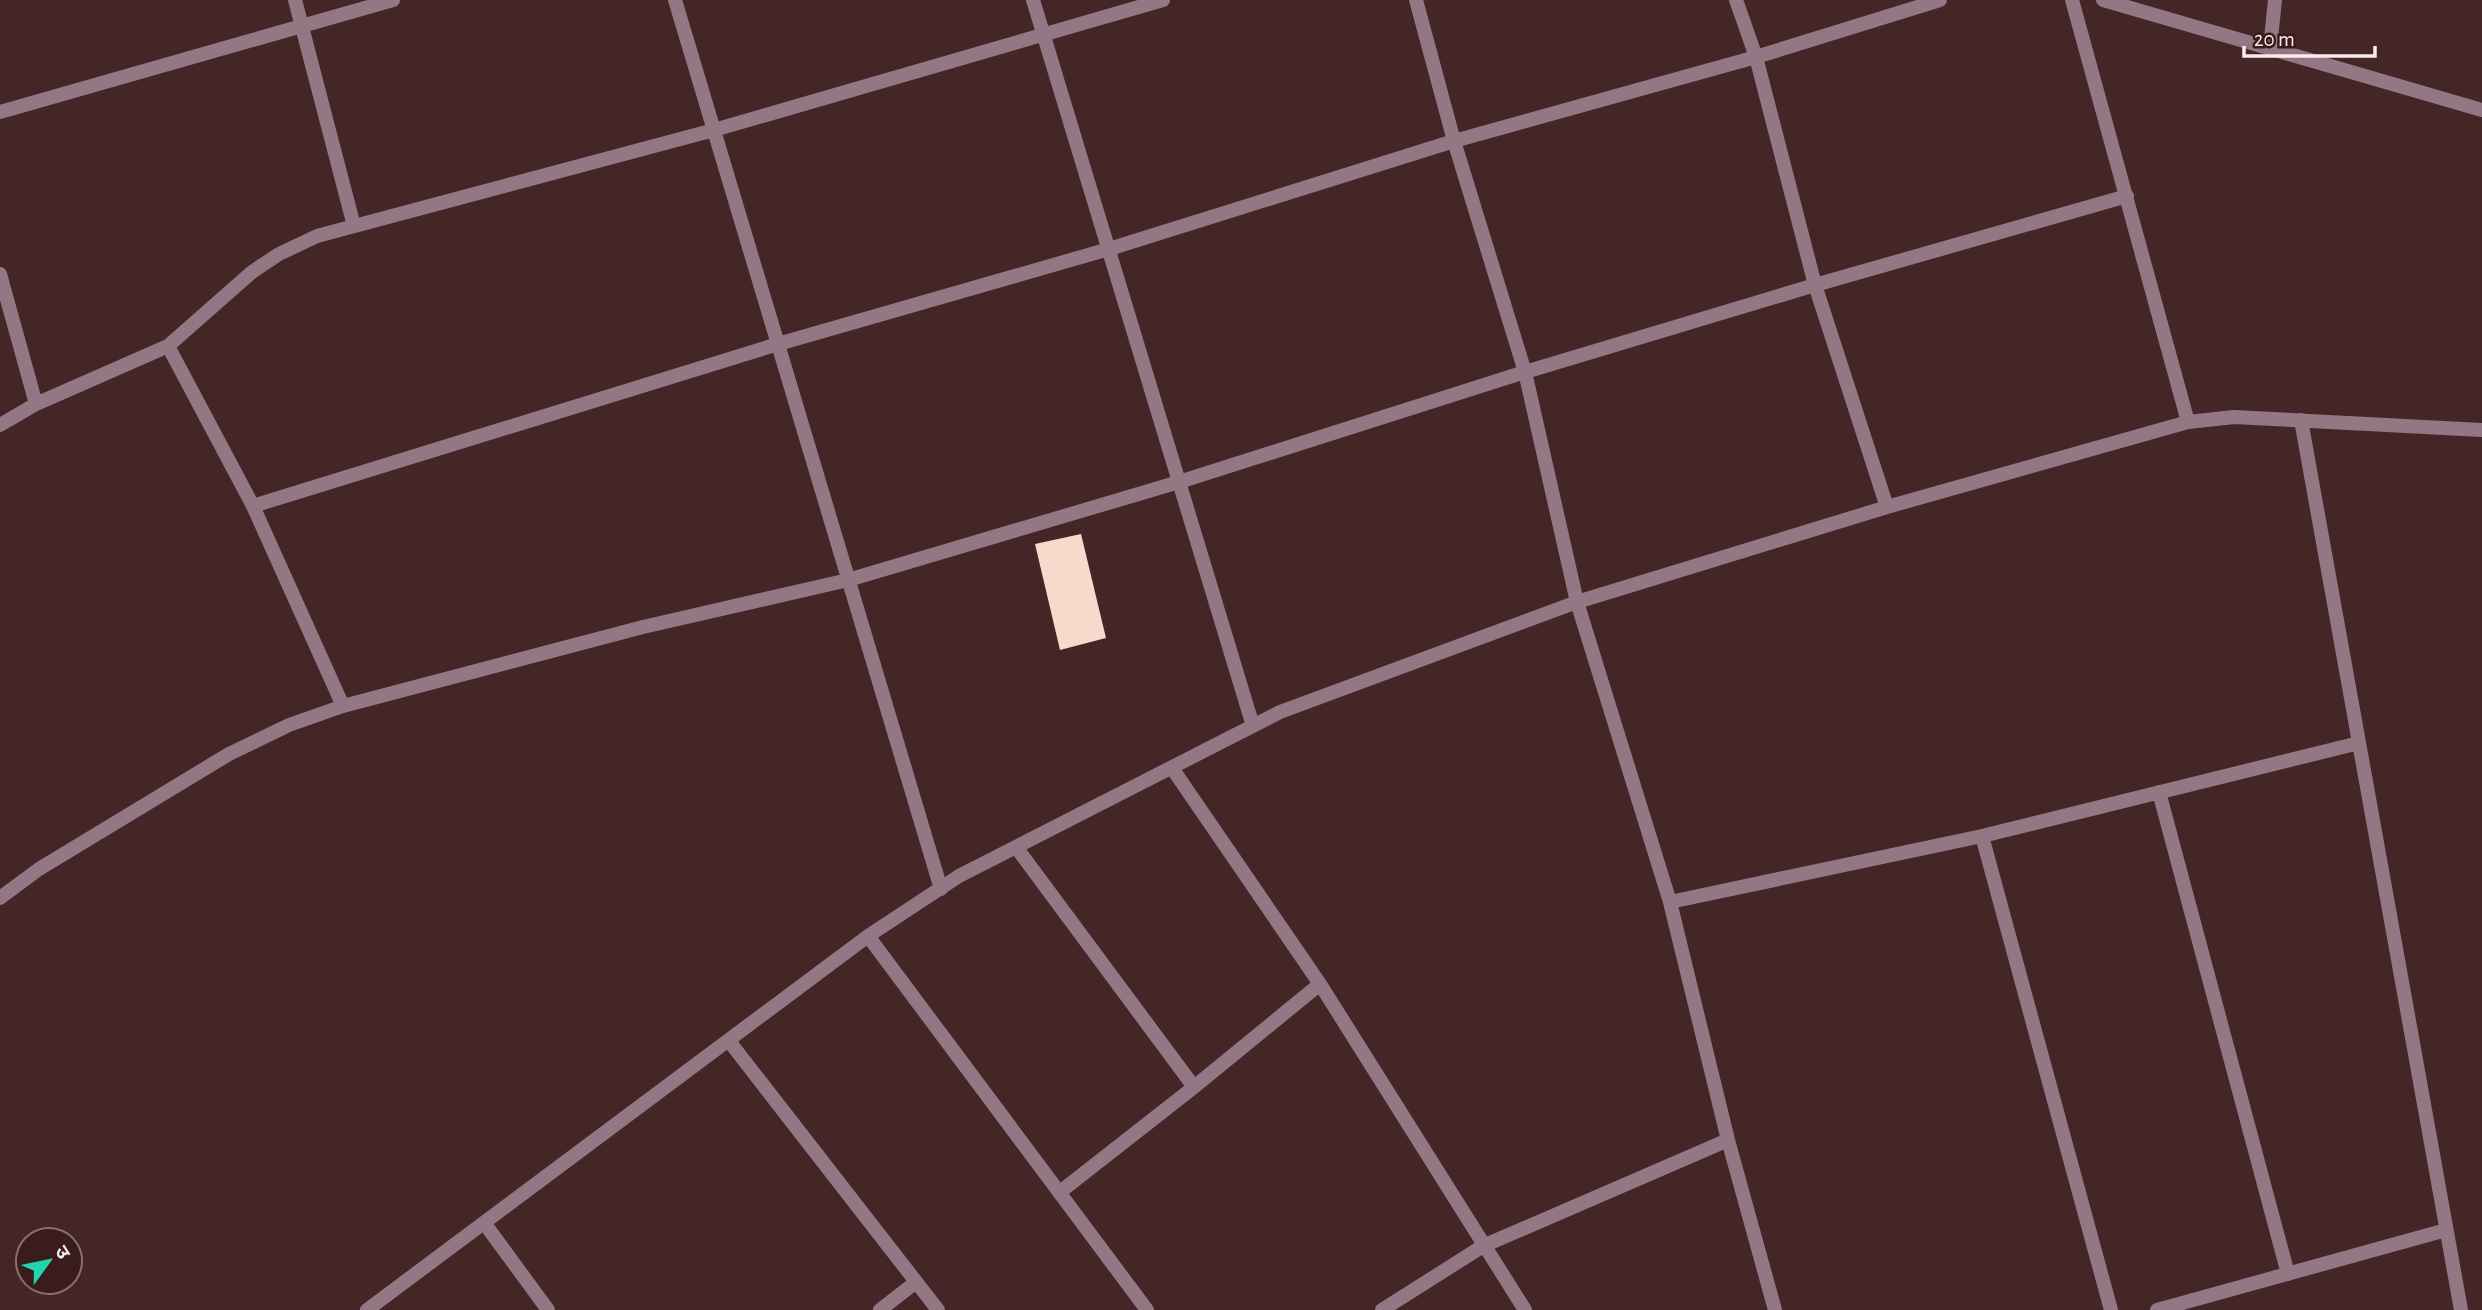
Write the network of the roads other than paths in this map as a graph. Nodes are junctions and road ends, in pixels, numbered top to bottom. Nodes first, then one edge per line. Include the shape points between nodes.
1 (295, 0) edge
2 (393, 0) edge
3 (675, 0) edge
4 (1033, 0) edge
5 (1163, 0) edge
6 (1416, 0) edge
7 (1737, 0) edge
8 (1940, 0) edge
9 (2072, 0) edge
10 (2103, 0) edge
11 (2275, 0) edge
12 (302, 26) junction
13 (1044, 35) junction
14 (2270, 48) junction
15 (1756, 57) junction
16 (2482, 110) edge
17 (0, 112) edge
18 (714, 130) junction
19 (1454, 141) junction
20 (2127, 196) junction
21 (354, 226) junction
22 (1109, 249) junction
23 (0, 274) edge
24 (1815, 285) junction
25 (778, 344) junction
26 (168, 346) junction
27 (1525, 372) junction
28 (36, 404) junction
29 (2301, 420) junction
30 (2188, 422) junction
31 (0, 425) edge
32 (2482, 430) edge
33 (1179, 482) junction
34 (253, 506) junction
35 (1887, 507) junction
36 (848, 580) junction
37 (1577, 602) junction
38 (343, 706) junction
39 (1253, 726) junction
40 (2359, 743) junction
41 (1172, 768) junction
42 (2159, 792) junction
43 (1982, 836) junction
44 (1016, 847) junction
45 (941, 889) junction
46 (0, 898) edge
47 (1670, 902) junction
48 (867, 936) junction
49 (1320, 984) junction
50 (729, 1041) junction
51 (1194, 1087) junction
52 (1728, 1140) junction
53 (1060, 1192) junction
54 (485, 1224) junction
55 (2446, 1230) junction
56 (1483, 1246) junction
57 (2288, 1274) junction
58 (916, 1282) junction
59 (367, 1310) edge
60 (548, 1310) edge
61 (880, 1310) edge
62 (938, 1310) edge
63 (1147, 1310) edge
64 (1382, 1310) edge
65 (1525, 1310) edge
66 (1775, 1310) edge
67 (2111, 1310) edge
68 (2157, 1310) edge
69 (2461, 1310) edge

1 - 12 street
2 - 12 street
3 - 18 street
4 - 13 street
5 - 13 street
6 - 19 street
7 - 15 street
8 - 15 street
9 - 20 street
10 - 14 street
11 - 14 street
12 - 17 street
12 - 21 street
13 - 18 street
13 - 22 street
14 - 16 street
15 - 19 street
15 - 24 street
18 - 21 street
18 - 25 street
19 - 22 street
19 - 27 street
20 - 24 street
20 - 30 street
21 - 26 street via 317,236 279,254
22 - 25 street
22 - 33 street
23 - 28 street
24 - 27 street
24 - 35 street
25 - 34 street
25 - 36 street
26 - 28 street
26 - 34 street
27 - 33 street
27 - 37 street
28 - 31 street
29 - 30 street via 2234,417
29 - 32 street
29 - 40 street
30 - 35 street
33 - 36 street
33 - 39 street
34 - 38 street
35 - 37 street
36 - 38 street via 643,627
36 - 45 street
37 - 39 street
37 - 47 street
38 - 46 street via 229,754 39,869
39 - 41 street
40 - 42 street
40 - 55 street
41 - 44 street
41 - 49 street
42 - 43 street
42 - 57 street
43 - 47 street
43 - 67 street
44 - 45 street
44 - 51 street
45 - 48 street
47 - 52 street
48 - 50 street
48 - 53 street
49 - 51 street
49 - 56 street
50 - 54 street
50 - 58 street
51 - 53 street
52 - 56 street
52 - 66 street
53 - 63 street
54 - 59 street
54 - 60 street
55 - 57 street
55 - 69 street
56 - 64 street
56 - 65 street
57 - 68 street
58 - 61 street
58 - 62 street

